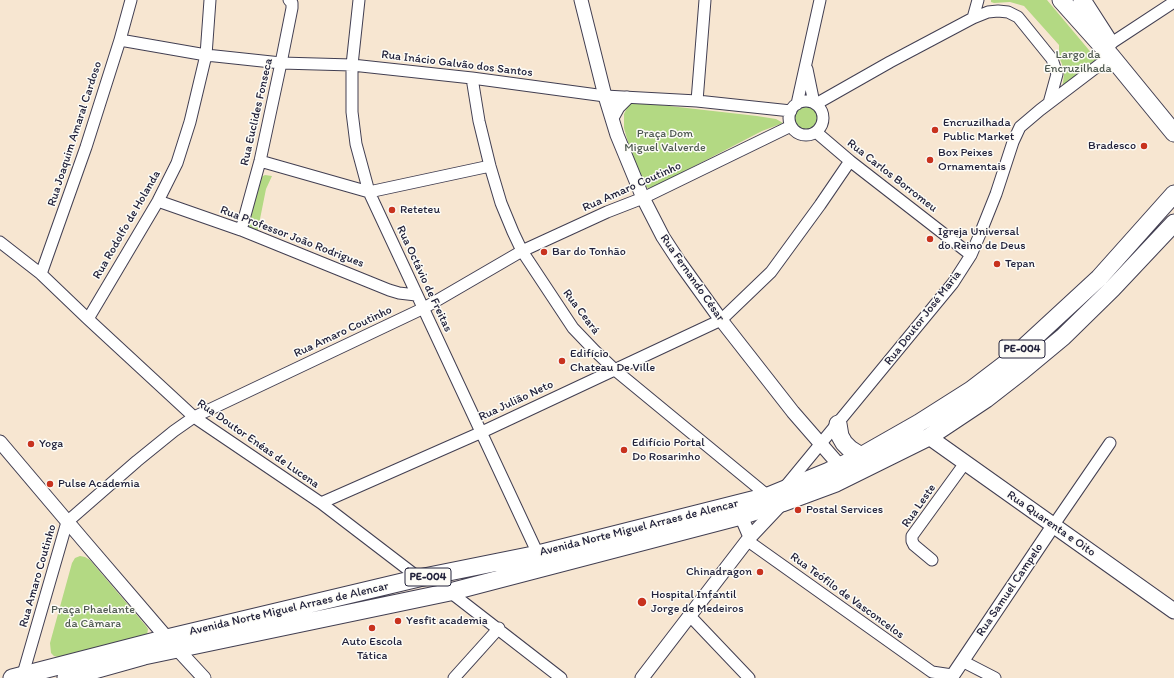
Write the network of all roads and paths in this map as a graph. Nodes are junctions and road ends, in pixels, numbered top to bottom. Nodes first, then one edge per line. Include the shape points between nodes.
1 (131, 0) edge
2 (210, 0) edge
3 (289, 0) edge
4 (359, 0) edge
5 (581, 0) edge
6 (705, 0) edge
7 (820, 0) edge
8 (978, 0) edge
9 (1061, 0) edge
10 (1082, 0) edge
11 (1174, 2) edge
12 (973, 18) junction
13 (120, 40) junction
14 (1110, 50) junction
15 (206, 55) junction
16 (281, 63) junction
17 (352, 65) junction
18 (806, 65) junction
19 (472, 78) junction
20 (605, 96) junction
21 (627, 98) junction
22 (697, 101) junction
23 (815, 103) junction
24 (1049, 103) junction
25 (794, 107) junction
26 (612, 118) junction
27 (791, 126) junction
28 (816, 132) junction
29 (1174, 133) edge
30 (260, 161) junction
31 (850, 161) junction
32 (490, 166) junction
33 (369, 192) junction
34 (1174, 194) edge
35 (643, 198) junction
36 (158, 200) junction
37 (1174, 223) edge
38 (241, 230) junction
39 (0, 242) edge
40 (522, 251) junction
41 (971, 255) junction
42 (41, 274) junction
43 (416, 295) junction
44 (424, 308) junction
45 (88, 319) junction
46 (721, 320) junction
47 (615, 370) junction
48 (194, 417) junction
49 (838, 424) junction
50 (482, 432) junction
51 (929, 437) junction
52 (0, 442) edge
53 (1110, 443) dead end
54 (822, 444) junction
55 (861, 456) junction
56 (965, 463) junction
57 (844, 472) junction
58 (778, 496) junction
59 (321, 503) junction
60 (741, 516) junction
61 (67, 522) junction
62 (1054, 526) junction
63 (749, 539) junction
64 (538, 554) junction
65 (932, 560) dead end
66 (419, 578) junction
67 (450, 592) junction
68 (1174, 611) edge
69 (690, 616) junction
70 (498, 628) junction
71 (172, 643) junction
72 (962, 661) junction
73 (102, 672) edge
74 (934, 675) edge
75 (17, 676) edge
76 (72, 677) edge
77 (952, 677) edge
78 (204, 678) edge
79 (454, 678) edge
80 (561, 678) edge
81 (642, 678) edge
82 (749, 678) edge
83 (995, 678) edge

1 - 13 street, Rua Joaquim Amaral Cardoso
2 - 15 street, Rua Rodolfo de Holanda
3 - 16 street, Rua Euclides Fonseca via 292,8
4 - 17 street, Rua Octávio de Freitas
5 - 20 street, Rua Fernando César
6 - 22 street
7 - 18 street
8 - 12 street
9 - 14 main road
10 - 14 main road
11 - 14 street
12 - 23 street
12 - 24 street via 998,11 1018,17 1052,59 1056,69 1056,80
13 - 15 street, Rua Inácio Galvão dos Santos
13 - 42 street, Rua Joaquim Amaral Cardoso via 86,147
14 - 24 street
14 - 29 main road via 1126,75
15 - 16 street, Rua Inácio Galvão dos Santos
15 - 36 street, Rua Rodolfo de Holanda via 177,163
16 - 17 street, Rua Inácio Galvão dos Santos
16 - 30 street, Rua Euclides Fonseca
17 - 19 street, Rua Inácio Galvão dos Santos
17 - 33 street, Rua Octávio de Freitas via 352,112 356,144
18 - 23 street
18 - 25 street
19 - 20 street, Rua Inácio Galvão dos Santos
19 - 32 street, Rua Ceará
20 - 21 street, Rua Inácio Galvão dos Santos
20 - 26 street, Rua Fernando César
21 - 22 street, Rua Inácio Galvão dos Santos
21 - 26 street
22 - 25 street, Rua Inácio Galvão dos Santos
23 - 25 street via 807,101
23 - 28 street via 820,108 823,118
24 - 41 street, Rua Doutor José Maria via 1024,122 1017,133
25 - 27 street via 790,116
26 - 35 street, Rua Fernando César
27 - 28 street via 805,135
27 - 35 street, Rua Amaro Coutinho
28 - 31 street, Rua Carlos Borromeu
30 - 33 street
30 - 38 street, Rua Euclides Fonseca
31 - 41 street, Rua Carlos Borromeu
31 - 46 street, Rua Julião Neto via 771,272
32 - 33 street
32 - 40 street, Rua Ceará
33 - 43 street, Rua Octávio de Freitas
34 - 55 main road, Avenida Norte Miguel Arraes de Alencar / PE-004 via 1099,278 1010,361 971,390
35 - 40 street, Rua Amaro Coutinho
35 - 46 street, Rua Fernando César via 663,237
36 - 38 street, Rua Professor João Rodrigues
36 - 45 street, Rua Rodolfo de Holanda
37 - 51 main road, Avenida Norte Miguel Arraes de Alencar / PE-004 via 1063,338 986,399
38 - 43 street, Rua Professor João Rodrigues via 389,290
39 - 42 street, Rua Doutor Enéas de Lucena
40 - 44 street, Rua Amaro Coutinho
40 - 47 street, Rua Ceará via 573,328
41 - 49 street, Rua Doutor José Maria via 953,283
42 - 45 street, Rua Doutor Enéas de Lucena
43 - 44 street, Rua Octávio de Freitas
44 - 48 street, Rua Amaro Coutinho
44 - 50 street, Rua Octávio de Freitas
45 - 48 street, Rua Doutor Enéas de Lucena
46 - 47 street, Rua Julião Neto
46 - 54 street, Rua Fernando César via 793,412
47 - 50 street, Rua Julião Neto
47 - 58 street, Rua Ceará
48 - 59 street, Rua Doutor Enéas de Lucena
48 - 61 street, Rua Amaro Coutinho via 137,461
49 - 54 street, Rua Doutor José Maria
49 - 55 main road via 844,443
50 - 59 street, Rua Julião Neto
50 - 64 street, Rua Octávio de Freitas
51 - 56 main road, Rua Quarenta e Oito
51 - 57 main road, Avenida Norte Miguel Arraes de Alencar / PE-004
52 - 61 street
53 - 62 street, Rua Samuel Campelo
54 - 57 street, Rua Fernando César
54 - 58 street, Rua Doutor José Maria
55 - 57 main road, Avenida Norte Miguel Arraes de Alencar / PE-004
56 - 62 main road, Rua Quarenta e Oito
56 - 65 street, Rua Leste via 912,536 914,545
57 - 58 main road, Avenida Norte Miguel Arraes de Alencar / PE-004
58 - 60 main road, Avenida Norte Miguel Arraes de Alencar / PE-004
58 - 63 street, Rua Doutor José Maria
58 - 64 main road, Avenida Norte Miguel Arraes de Alencar / PE-004
59 - 66 street, Rua Doutor Enéas de Lucena
60 - 63 street
60 - 67 main road, Avenida Norte Miguel Arraes de Alencar / PE-004
61 - 71 street
61 - 75 street, Rua Amaro Coutinho
62 - 68 main road, Rua Quarenta e Oito
62 - 72 street, Rua Samuel Campelo
63 - 69 street, Rua Doutor José Maria
63 - 74 street, Rua Teófilo de Vasconcelos
64 - 66 main road, Avenida Norte Miguel Arraes de Alencar / PE-004
66 - 71 main road, Avenida Norte Miguel Arraes de Alencar / PE-004
67 - 70 street
67 - 71 main road, Avenida Norte Miguel Arraes de Alencar / PE-004
69 - 81 street, Rua Doutor José Maria
69 - 82 street
70 - 79 street
70 - 80 street
71 - 73 main road, Avenida Norte Miguel Arraes de Alencar / PE-004
71 - 75 main road, Avenida Norte Miguel Arraes de Alencar / PE-004
71 - 78 street
72 - 77 street, Rua Samuel Campelo
72 - 83 street
73 - 76 main road, Avenida Norte Miguel Arraes de Alencar / PE-004
74 - 77 street, Rua Teófilo de Vasconcelos

